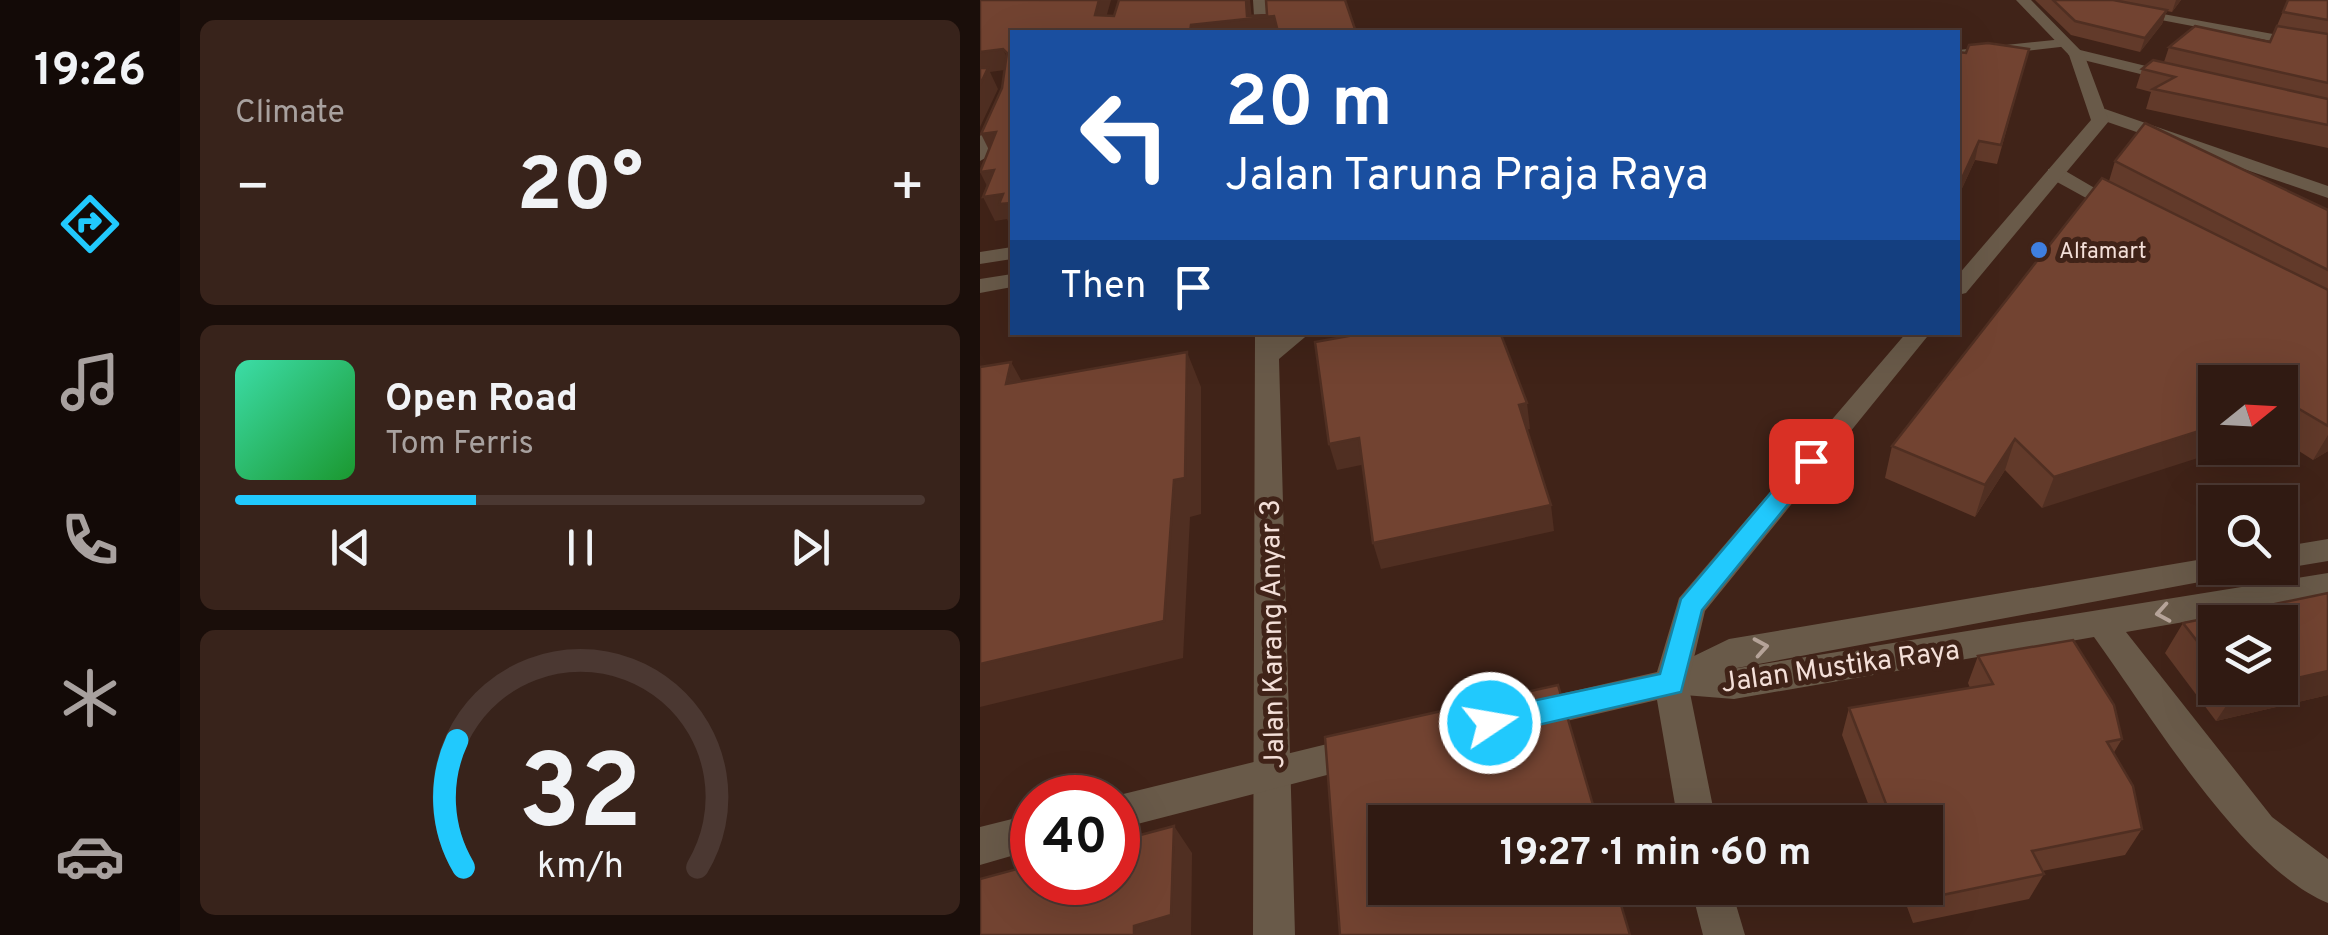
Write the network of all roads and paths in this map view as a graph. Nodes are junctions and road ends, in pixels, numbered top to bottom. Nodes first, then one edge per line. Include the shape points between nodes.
1 (1260, 0) edge
2 (2022, 0) edge
3 (2064, 0) edge
4 (1262, 30) edge
5 (2070, 48) junction
6 (2328, 48) edge
7 (1960, 55) edge
8 (1007, 81) edge
9 (2192, 82) edge
10 (2099, 114) junction
11 (980, 156) edge
12 (2055, 173) junction
13 (2328, 192) edge
14 (2140, 220) edge
15 (1010, 253) edge
16 (980, 258) edge
17 (1010, 281) edge
18 (980, 286) edge
19 (1960, 286) edge
20 (1292, 335) edge
21 (1917, 335) edge
22 (1268, 344) edge
23 (2328, 550) edge
24 (2298, 555) edge
25 (2198, 572) edge
26 (2328, 585) edge
27 (2102, 624) junction
28 (1671, 683) junction
29 (1500, 721) edge
30 (1405, 742) edge
31 (1272, 770) junction
32 (1140, 804) edge
33 (1695, 805) edge
34 (1010, 838) edge
35 (980, 846) edge
36 (2328, 883) edge
37 (1716, 905) edge
38 (1274, 935) edge
39 (1724, 935) edge

1 - 4 street
2 - 5 street
3 - 6 street
5 - 7 street
5 - 9 street
5 - 10 street
8 - 11 street
10 - 12 street via 2096,132
10 - 13 street
12 - 14 street
12 - 19 street
15 - 16 street
17 - 18 street
20 - 22 street
21 - 28 street via 1690,606
22 - 31 street, Jalan Karang Anyar 3
23 - 24 street
28 -> 25 street, Jalan Mustika Raya via 1729,653
26 -> 27 street, Jalan Mustika Raya
27 - 28 street, Jalan Mustika Raya via 1734,684
27 - 36 street via 2258,830
28 - 29 street
28 - 33 street
30 - 31 street
31 - 32 street
31 - 38 street, Jalan Karang Anyar 3
34 - 35 street
37 - 39 street

